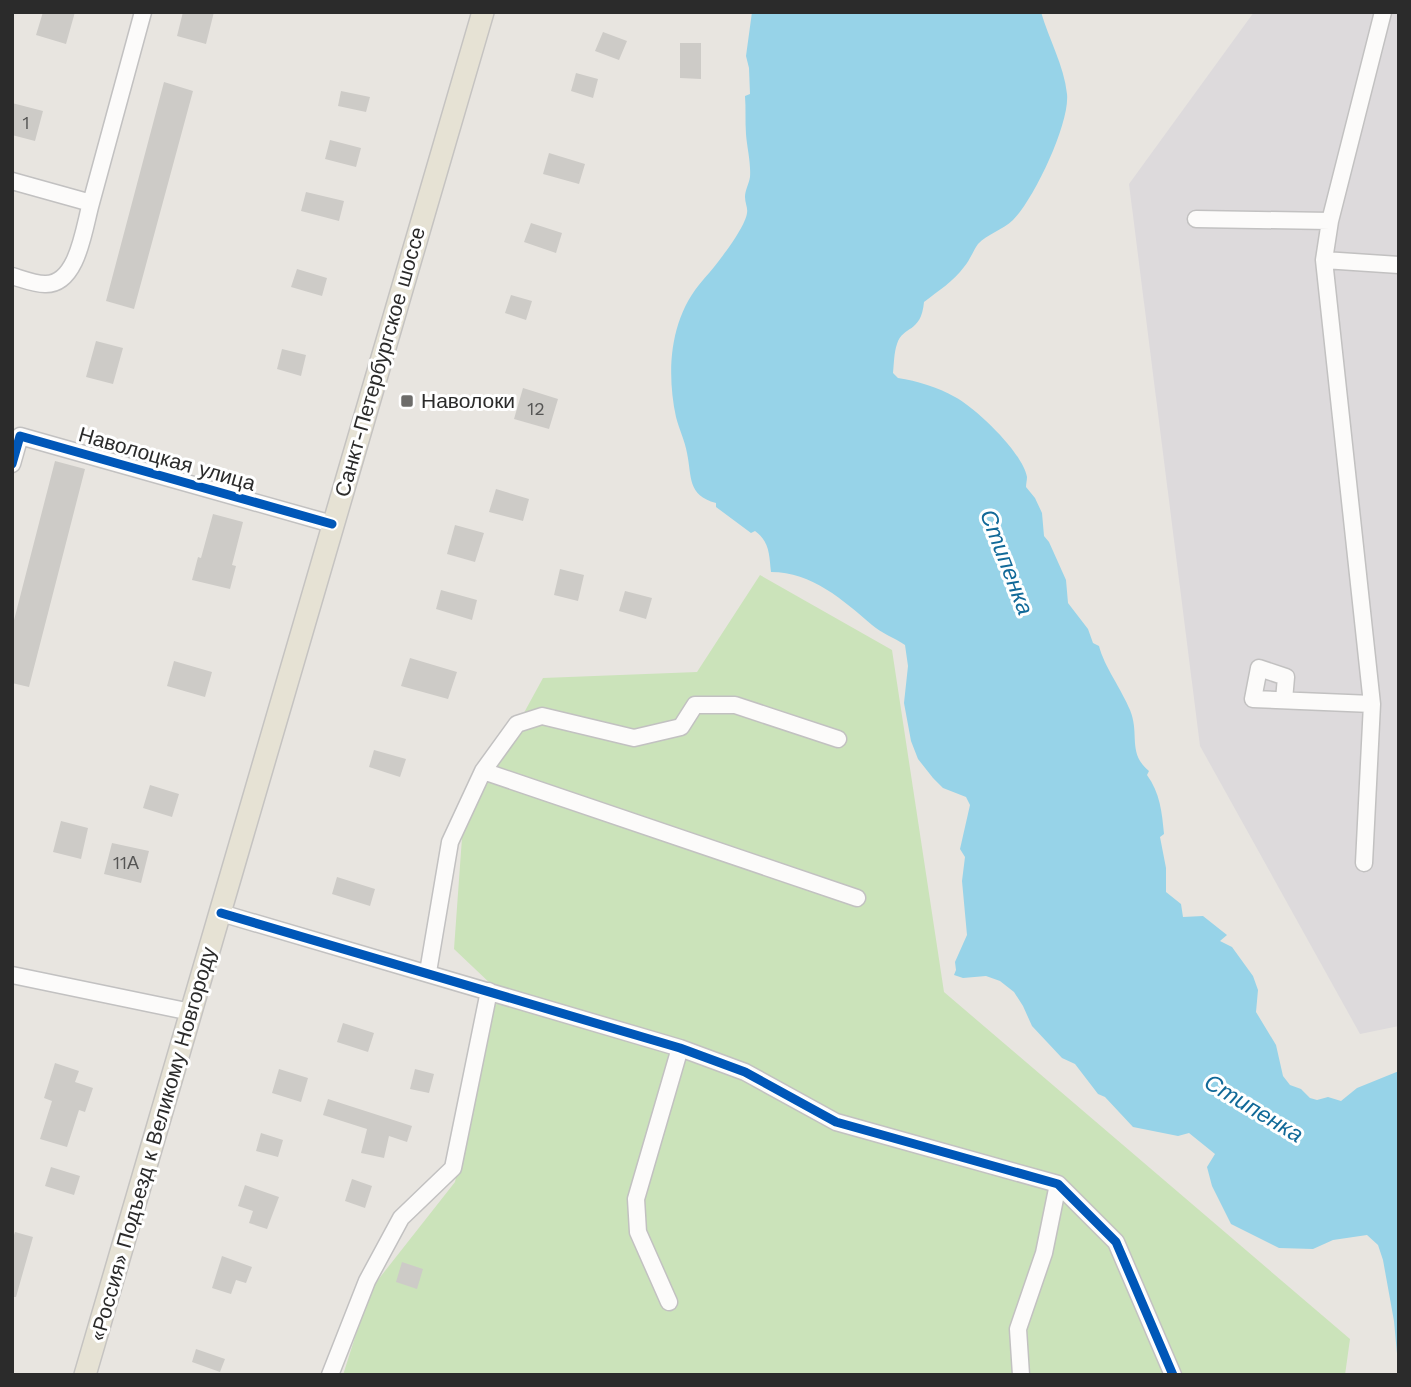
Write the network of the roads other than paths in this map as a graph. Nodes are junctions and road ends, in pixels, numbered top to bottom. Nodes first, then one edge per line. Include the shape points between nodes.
1 (143, 12) edge
2 (483, 12) edge
3 (1383, 12) edge
4 (12, 181) edge
5 (91, 203) junction
6 (1196, 219) dead end
7 (1330, 221) junction
8 (1324, 260) junction
9 (1399, 265) edge
10 (12, 276) edge
11 (12, 464) edge
12 (332, 524) junction
13 (1284, 700) dead end
14 (1371, 704) junction
15 (838, 739) dead end
16 (483, 771) junction
17 (1364, 863) dead end
18 (857, 898) dead end
19 (220, 913) junction
20 (428, 972) junction
21 (12, 975) edge
22 (489, 991) junction
23 (191, 1012) junction
24 (680, 1048) junction
25 (1058, 1184) junction
26 (669, 1302) dead end
27 (85, 1375) edge
28 (330, 1375) edge
29 (1021, 1375) edge
30 (1173, 1375) edge

1 - 5 street
2 - 12 main road, Санкт-Петербургское шоссе
3 - 7 street
4 - 5 street
5 - 10 street via 74,263 64,278 44,284
6 - 7 street
7 - 8 street
8 - 9 street
8 - 14 street
11 - 12 street, Наволоцкая улица via 20,436
12 - 19 main road, Санкт-Петербургское шоссе
13 - 14 street
14 - 17 street
15 - 16 street via 735,705 695,705 681,727 634,738 542,716 517,724
16 - 18 street
16 - 20 street via 450,842
19 - 20 street
19 - 23 main road, «Россия» Подъезд к Великому Новгороду
20 - 22 street
21 - 23 street
22 - 24 street
22 - 28 street via 453,1168 401,1218 367,1281
23 - 27 main road, «Россия» Подъезд к Великому Новгороду
24 - 25 street via 745,1072 836,1122
24 - 26 street via 636,1199 638,1232
25 - 29 street via 1044,1252 1018,1329
25 - 30 street via 1116,1242

